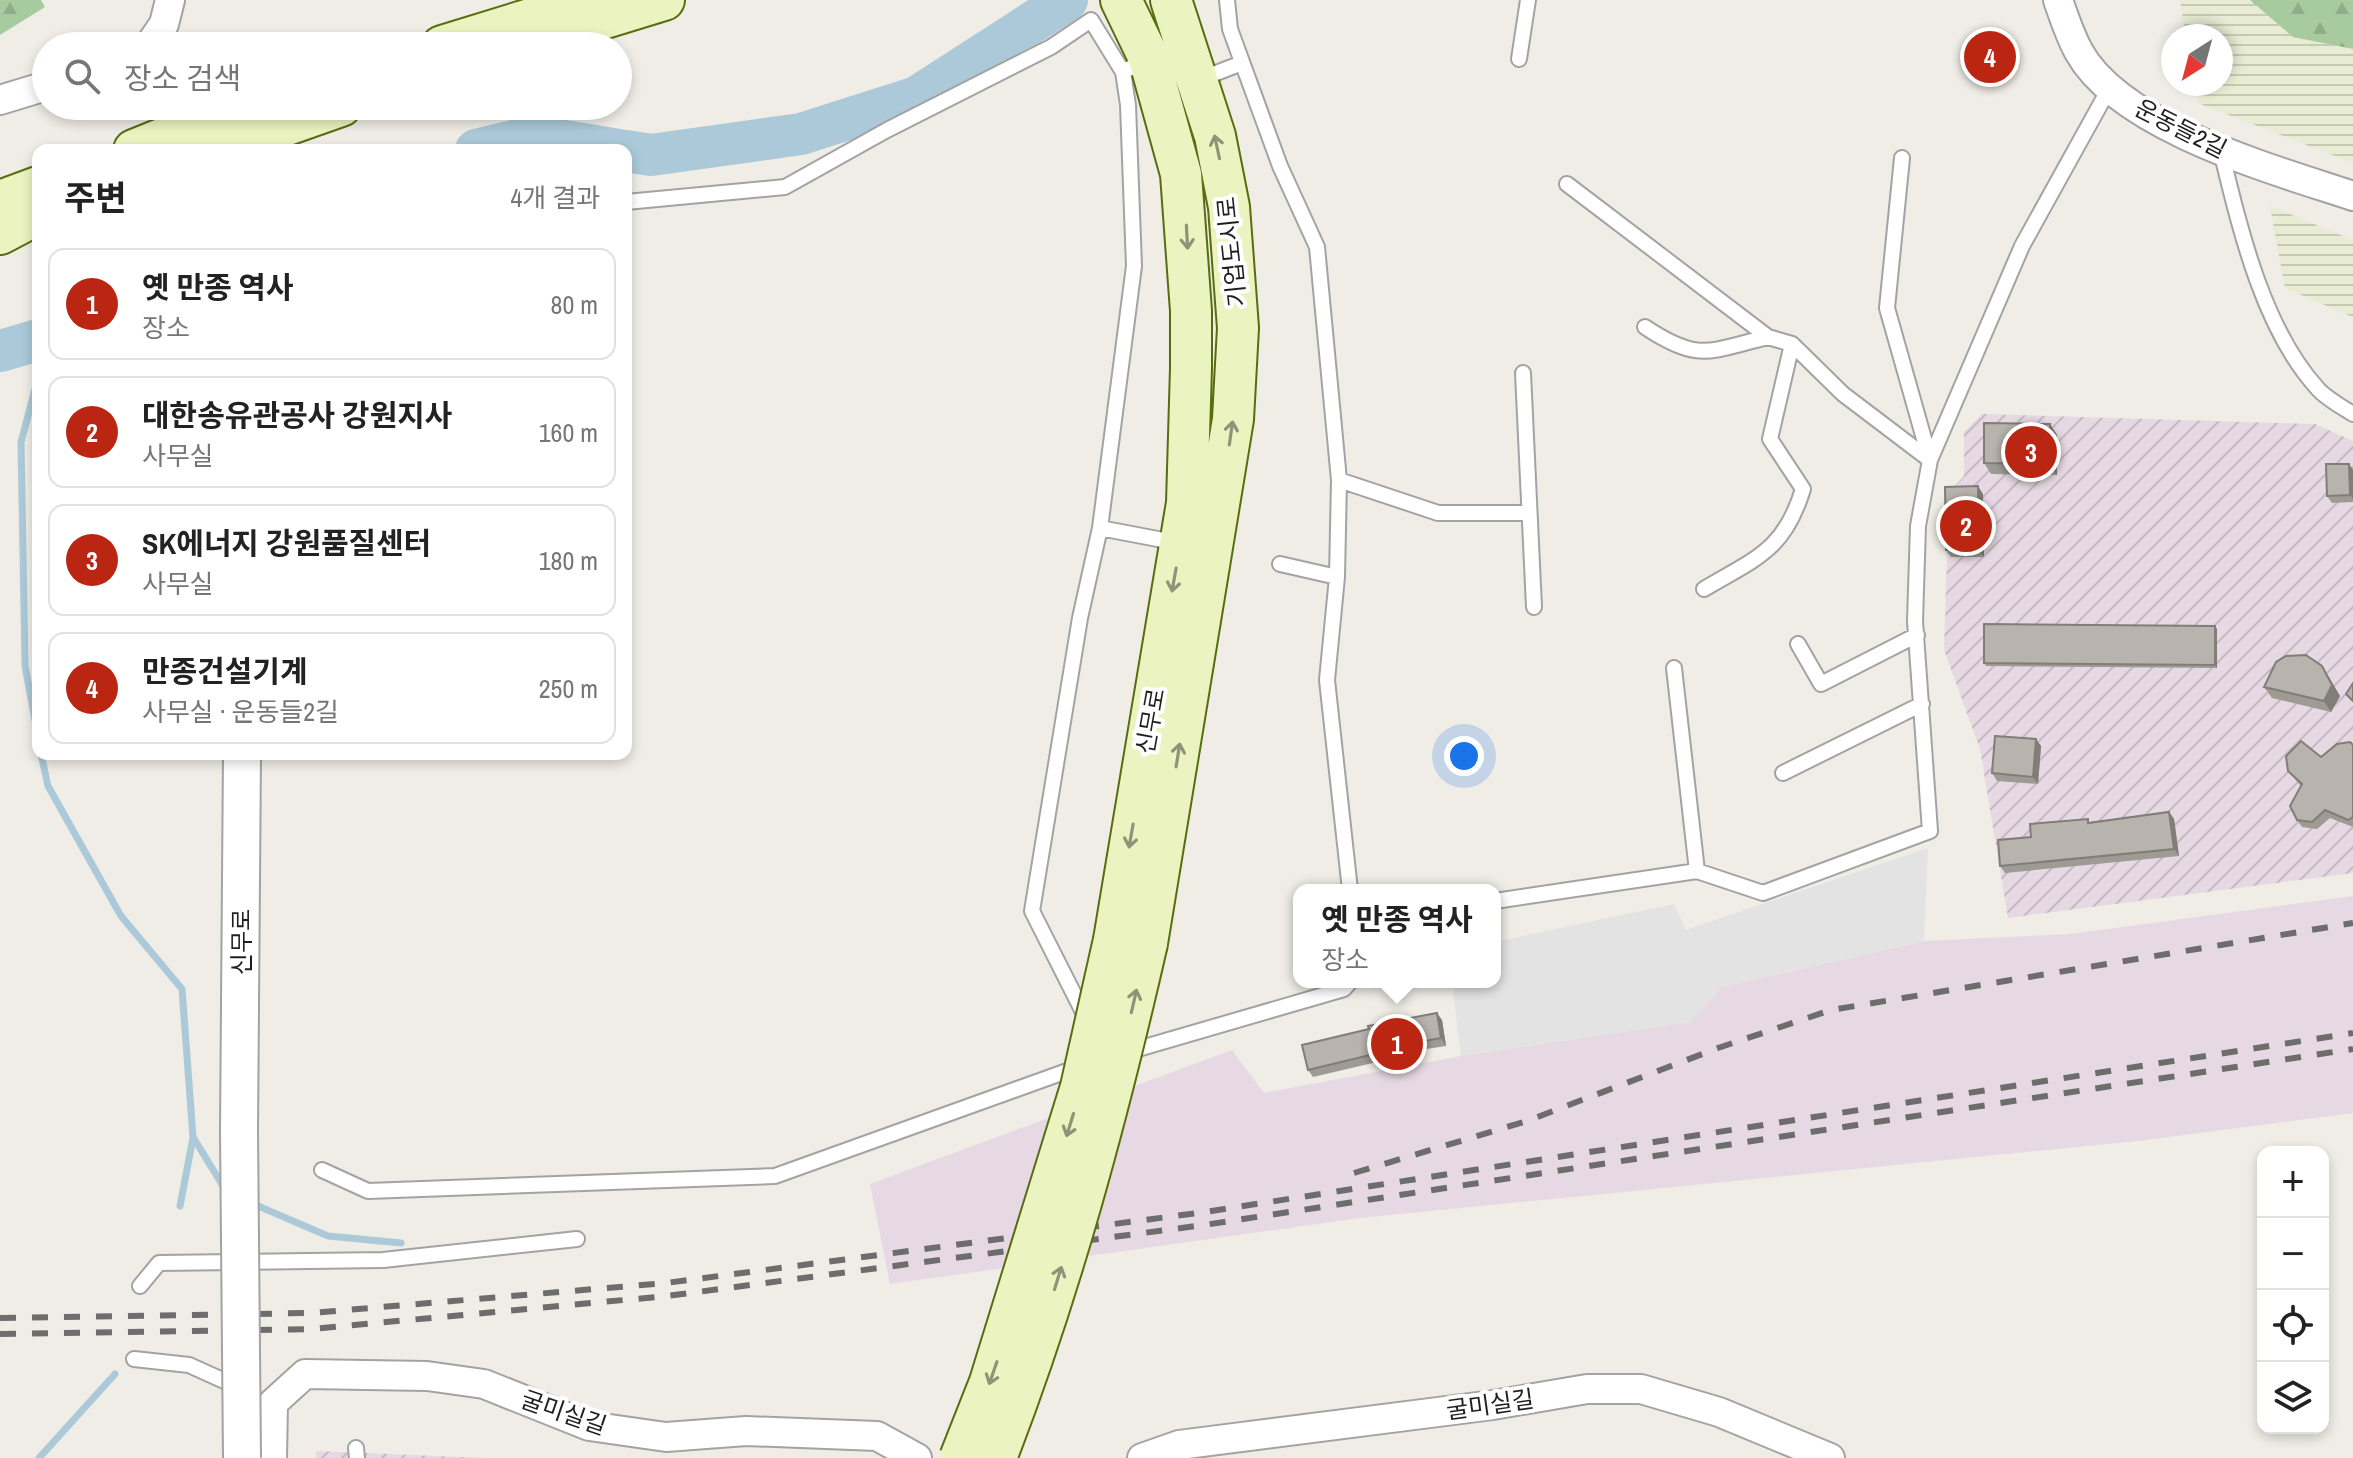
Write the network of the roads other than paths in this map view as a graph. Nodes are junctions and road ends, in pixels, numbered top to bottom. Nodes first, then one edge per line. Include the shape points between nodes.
1 (170, 0) edge
2 (592, 0) edge
3 (664, 0) edge
4 (1171, 0) edge
5 (1227, 0) edge
6 (1528, 0) edge
7 (2058, 0) edge
8 (1121, 1) edge
9 (159, 32) edge
10 (488, 32) edge
11 (562, 32) edge
12 (1519, 59) dead end
13 (1242, 63) junction
14 (1136, 65) junction
15 (1198, 80) junction
16 (2110, 87) junction
17 (32, 90) edge
18 (0, 100) edge
19 (283, 120) edge
20 (237, 131) edge
21 (167, 144) edge
22 (2221, 151) junction
23 (1902, 158) dead end
24 (1567, 184) dead end
25 (32, 189) edge
26 (2353, 196) edge
27 (0, 201) edge
28 (632, 201) edge
29 (32, 217) edge
30 (0, 234) edge
31 (1645, 327) dead end
32 (1768, 337) junction
33 (1792, 344) junction
34 (1523, 373) dead end
35 (2353, 414) edge
36 (1930, 460) junction
37 (1339, 480) junction
38 (1203, 506) junction
39 (1529, 513) junction
40 (1100, 528) junction
41 (1163, 540) dead end
42 (1280, 564) dead end
43 (1337, 577) junction
44 (1704, 589) dead end
45 (1534, 607) dead end
46 (1917, 635) junction
47 (1798, 644) dead end
48 (1674, 668) dead end
49 (1922, 704) junction
50 (242, 760) edge
51 (1783, 773) dead end
52 (1697, 871) junction
53 (1349, 884) edge
54 (1501, 900) edge
55 (1130, 941) junction
56 (1345, 988) edge
57 (1104, 1059) junction
58 (322, 1170) dead end
59 (577, 1239) dead end
60 (140, 1286) dead end
61 (134, 1359) dead end
62 (273, 1403) junction
63 (242, 1458) edge
64 (272, 1458) edge
65 (917, 1458) edge
66 (960, 1458) edge
67 (996, 1458) edge
68 (1142, 1458) edge
69 (1830, 1458) edge

1 - 9 street
2 - 10 main road
3 - 11 main road
4 - 15 main road, 기업도시로
5 - 13 lane
6 - 12 lane
7 - 16 street, 운동들2길 via 2079,53
8 - 14 main road, 기업도시로
13 - 15 lane
13 - 37 lane via 1317,247
14 - 28 lane via 1091,20 1051,47 785,187
14 -> 38 main road, 기업도시로 via 1172,130 1186,220
14 - 40 lane via 1128,105 1134,266
38 -> 15 main road, 기업도시로 via 1235,388 1236,264 1215,136
16 - 22 street, 운동들2길 via 2135,107
16 - 36 lane via 2022,246
17 - 18 street
19 - 20 main road
20 - 21 main road
22 - 26 street, 운동들2길
22 - 35 lane via 2242,236 2287,350 2319,392
23 - 36 lane via 1887,308
24 - 32 lane
25 - 27 main road
29 - 30 main road
31 - 32 lane via 1677,348 1704,352
32 - 33 lane
33 - 36 lane via 1843,394
33 - 44 lane via 1770,439 1803,489 1793,522 1770,549
34 - 39 lane
36 - 46 lane via 1918,526
37 - 39 lane via 1438,513
37 - 43 lane
38 - 55 main road, 신무로
39 - 45 lane
40 - 41 lane
40 - 57 lane via 1032,911
42 - 43 lane
43 - 53 lane via 1327,680
46 - 47 lane via 1821,684
46 - 49 lane
48 - 52 lane
49 - 51 lane
49 - 52 lane via 1930,831 1763,893
50 - 63 street, 신무로, bridge
52 - 54 lane
55 -> 66 main road, bridge via 990,1382
67 -> 55 main road, bridge via 1027,1377 1107,1118
56 - 57 lane
57 - 58 lane via 775,1176 368,1191
59 - 60 lane via 383,1260 159,1263
61 - 62 lane via 189,1365
62 - 64 street
62 - 65 street, 굴미실길 via 305,1374 427,1376 484,1384 589,1426 666,1437 746,1431 877,1436
68 - 69 street, 굴미실길 via 1179,1445 1587,1389 1641,1389 1719,1412

